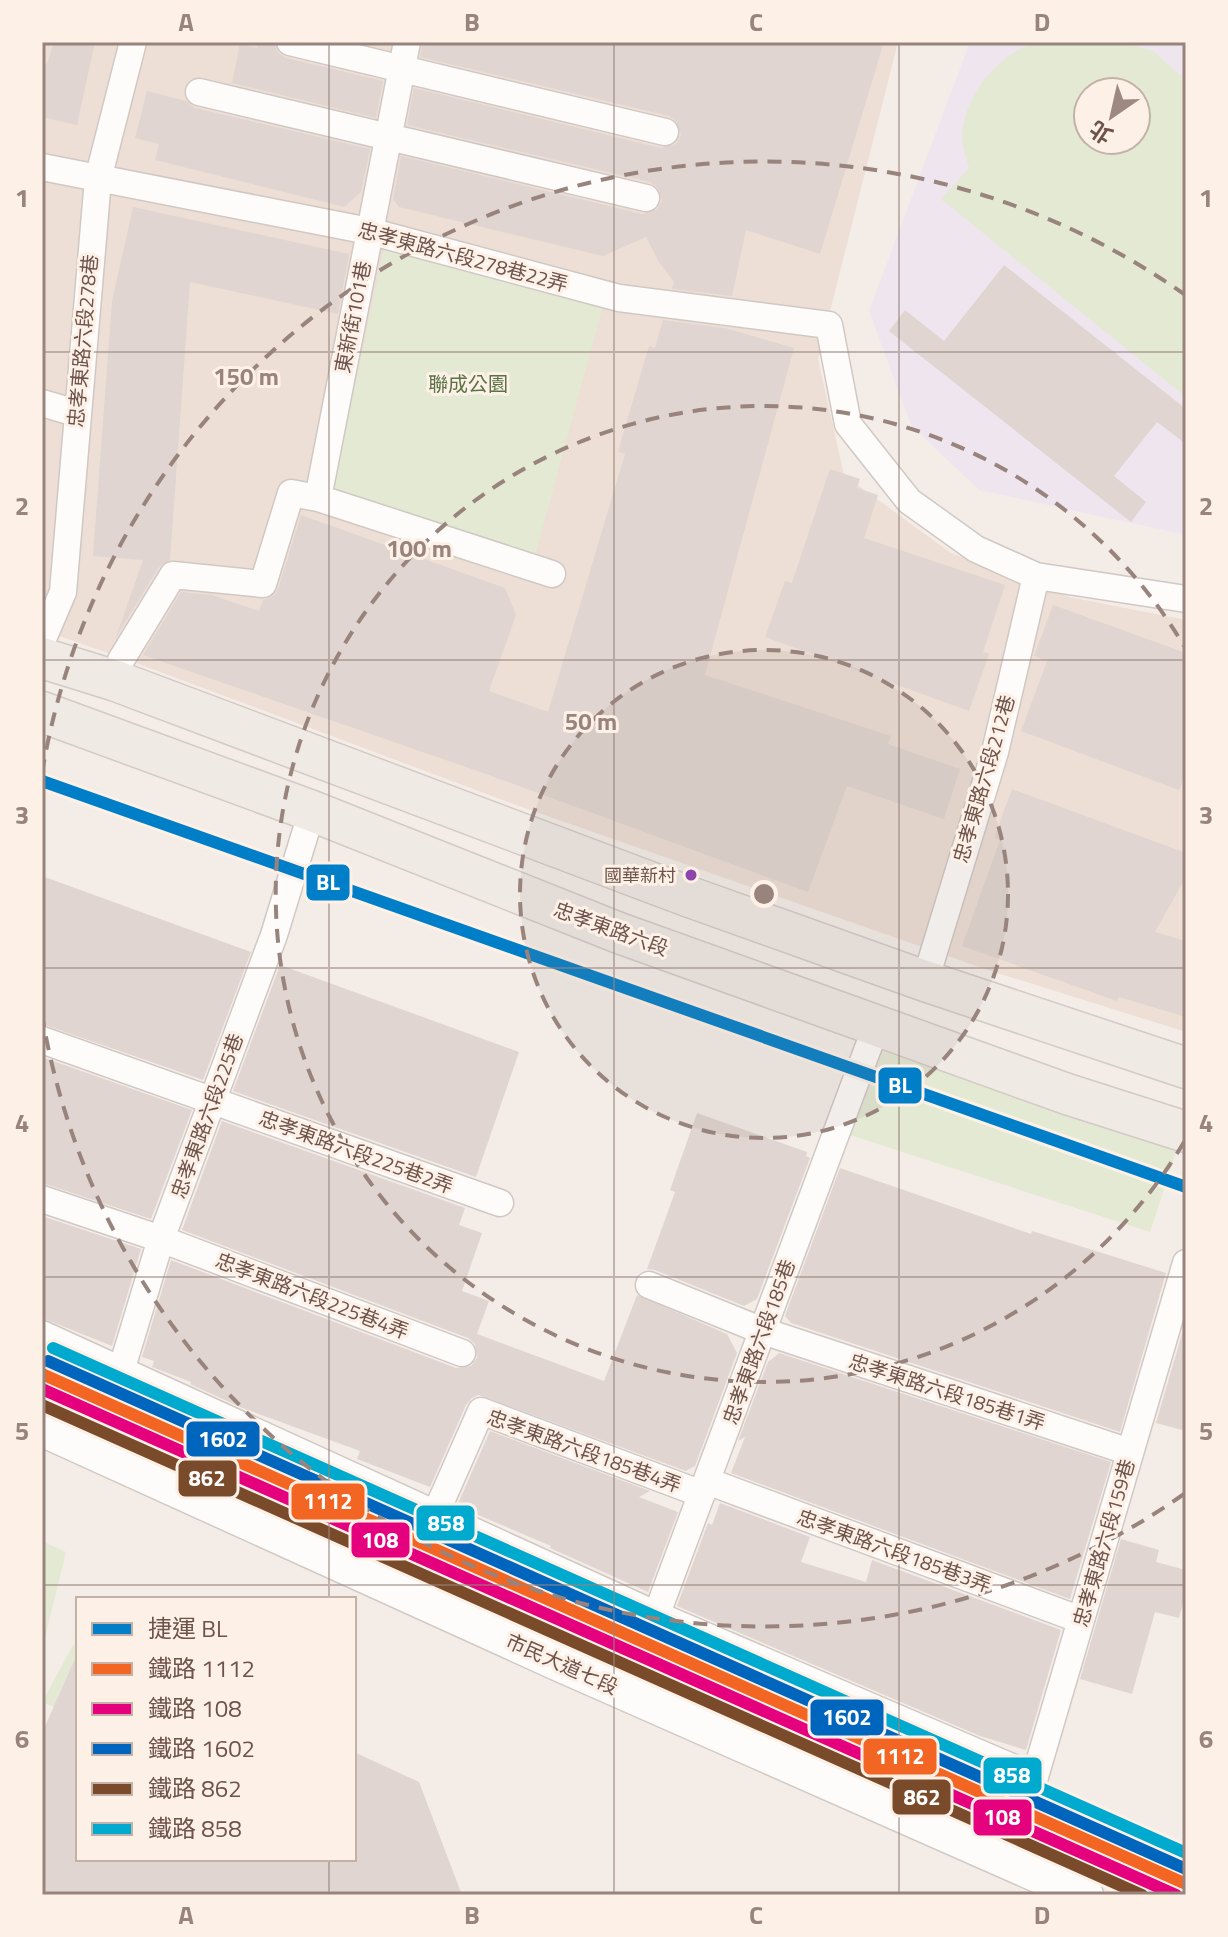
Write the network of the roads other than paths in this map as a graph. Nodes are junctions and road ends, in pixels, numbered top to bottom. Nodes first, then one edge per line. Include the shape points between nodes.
1 (133, 42) edge
2 (290, 42) edge
3 (407, 42) edge
4 (401, 71) junction
5 (199, 92) dead end
6 (665, 132) dead end
7 (388, 138) junction
8 (42, 167) edge
9 (98, 179) junction
10 (646, 198) dead end
11 (369, 231) junction
12 (42, 403) edge
13 (76, 413) junction
14 (318, 498) junction
15 (552, 574) dead end
16 (1036, 576) junction
17 (1186, 599) edge
18 (42, 641) edge
19 (42, 658) edge
20 (116, 681) junction
21 (42, 712) edge
22 (312, 811) junction
23 (925, 981) junction
24 (877, 1024) junction
25 (42, 1040) edge
26 (1186, 1068) edge
27 (212, 1101) junction
28 (1186, 1132) edge
29 (42, 1199) edge
30 (500, 1203) dead end
31 (161, 1239) junction
32 (1186, 1263) edge
33 (649, 1285) dead end
34 (763, 1331) junction
35 (42, 1334) edge
36 (462, 1353) dead end
37 (122, 1368) junction
38 (42, 1393) edge
39 (101, 1420) junction
40 (42, 1428) edge
41 (1130, 1452) junction
42 (705, 1487) junction
43 (435, 1515) junction
44 (657, 1615) junction
45 (1081, 1620) junction
46 (640, 1659) junction
47 (1035, 1777) junction
48 (1021, 1824) junction
49 (1085, 1895) edge
50 (1180, 1895) edge

1 - 9 street, 忠孝東路六段278巷
2 - 4 street
3 - 4 street, 東新街101巷
4 - 6 street
4 - 7 street, 東新街101巷
5 - 7 street
7 - 10 street
7 - 11 street, 東新街101巷
8 - 9 street, 忠孝東路六段278巷22弄
9 - 11 street, 忠孝東路六段278巷22弄
9 - 13 street, 忠孝東路六段278巷
11 - 14 street, 東新街101巷
11 - 16 street, 忠孝東路六段278巷22弄 via 619,298 829,325 848,424 909,501 976,549
12 - 13 street
13 - 18 street, 忠孝東路六段278巷 via 63,592
14 - 15 street
14 - 20 street via 291,493 263,584 173,575 121,660
16 - 17 street
16 - 23 street, 忠孝東路六段212巷 via 995,752
19 - 20 main road
20 - 23 main road
21 - 22 main road, 忠孝東路六段
22 - 24 main road, 忠孝東路六段 via 619,933
22 - 27 street, 忠孝東路六段225巷 via 274,935
23 - 26 main road
24 - 28 main road, 忠孝東路六段
24 - 34 street, 忠孝東路六段185巷
25 - 27 street, 忠孝東路六段225巷2弄
27 - 30 street, 忠孝東路六段225巷2弄
27 - 31 street, 忠孝東路六段225巷
29 - 31 street, 忠孝東路六段225巷4弄
31 - 36 street, 忠孝東路六段225巷4弄
31 - 37 street, 忠孝東路六段225巷
32 - 41 street, 忠孝東路六段159巷
33 - 34 street, 忠孝東路六段185巷1弄
34 - 41 street, 忠孝東路六段185巷1弄
34 - 42 street, 忠孝東路六段185巷
35 - 37 street
37 - 39 street, 忠孝東路六段225巷
37 - 43 street
38 - 39 street, 市民大道七段
39 - 46 street, 市民大道七段
40 - 49 street, 市民大道七段
41 - 45 street, 忠孝東路六段159巷
42 - 43 street, 忠孝東路六段185巷4弄 via 481,1411
42 - 44 street, 忠孝東路六段185巷
42 - 45 street, 忠孝東路六段185巷3弄
43 - 44 street
44 - 46 street, 忠孝東路六段185巷
44 - 47 street
45 - 47 street, 忠孝東路六段159巷
46 - 48 street, 市民大道七段
47 - 48 street, 忠孝東路六段159巷
48 - 50 street, 市民大道七段

